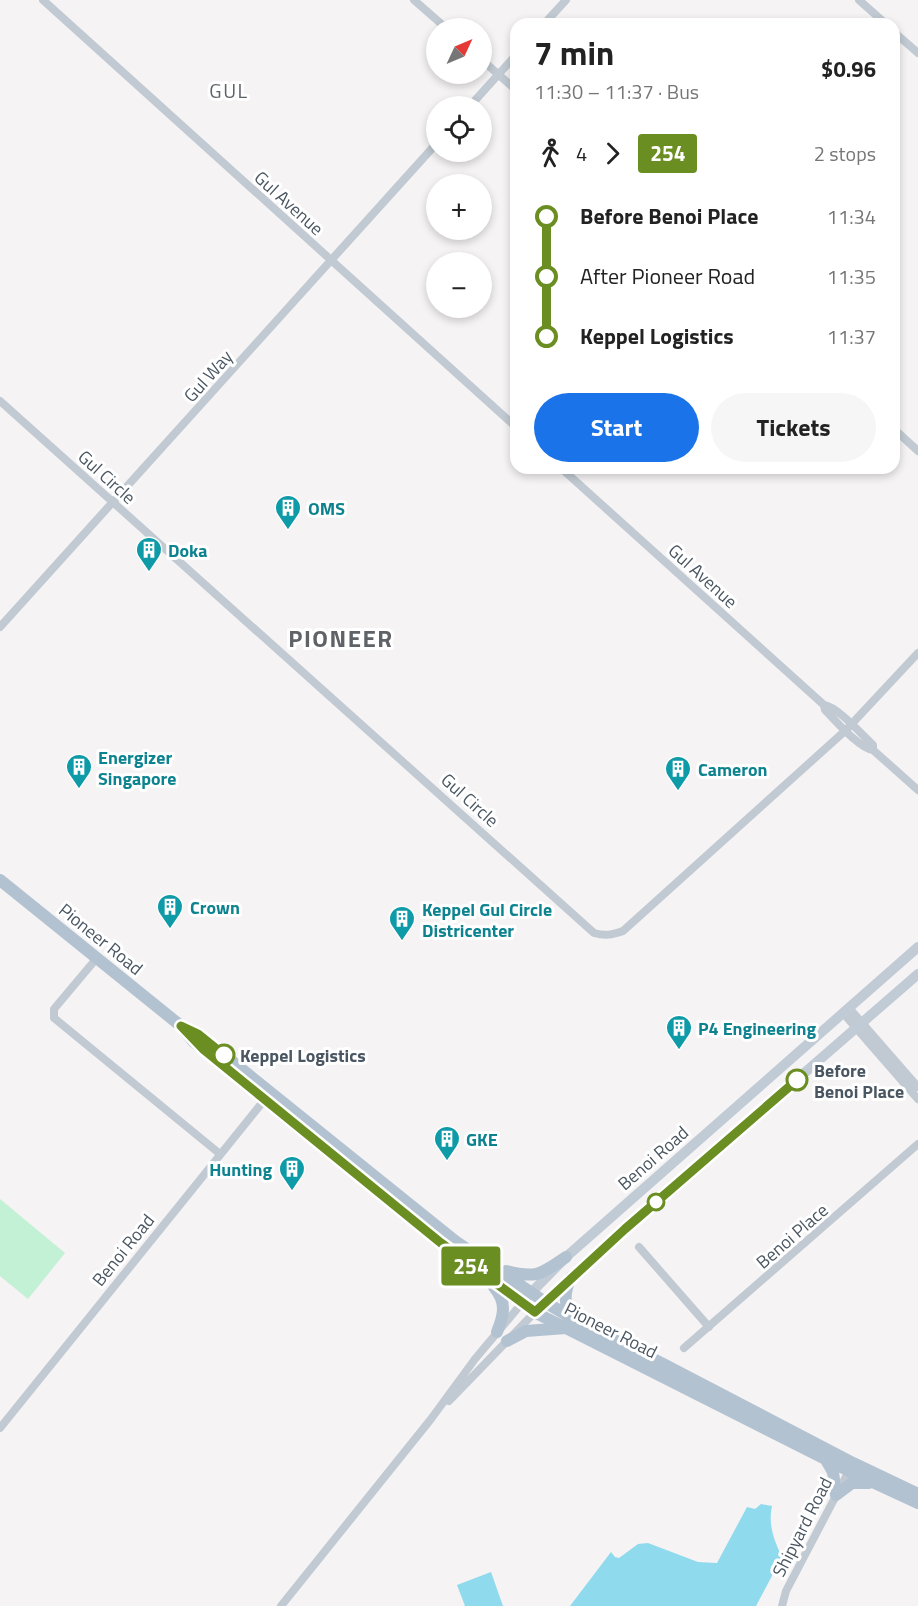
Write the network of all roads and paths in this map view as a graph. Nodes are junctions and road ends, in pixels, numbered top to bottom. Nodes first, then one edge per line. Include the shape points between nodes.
1 (43, 0) edge
2 (414, 0) edge
3 (566, 0) edge
4 (859, 0) edge
5 (435, 18) edge
6 (550, 18) edge
7 (879, 18) edge
8 (900, 37) edge
9 (918, 53) edge
10 (510, 62) edge
11 (492, 69) edge
12 (498, 75) junction
13 (510, 85) edge
14 (479, 96) edge
15 (426, 155) edge
16 (332, 262) junction
17 (0, 401) edge
18 (510, 422) edge
19 (900, 434) edge
20 (918, 450) edge
21 (568, 474) edge
22 (112, 501) junction
23 (0, 627) edge
24 (918, 653) edge
25 (848, 727) junction
26 (918, 790) edge
27 (2, 887) edge
28 (918, 947) edge
29 (96, 959) junction
30 (918, 974) edge
31 (846, 1011) junction
32 (859, 1025) junction
33 (918, 1087) edge
34 (268, 1096) junction
35 (918, 1099) edge
36 (918, 1144) edge
37 (220, 1154) junction
38 (639, 1247) dead end
39 (566, 1257) junction
40 (496, 1268) junction
41 (571, 1277) junction
42 (488, 1279) junction
43 (531, 1292) junction
44 (545, 1302) junction
45 (522, 1303) junction
46 (535, 1312) junction
47 (580, 1323) junction
48 (709, 1327) junction
49 (567, 1328) junction
50 (502, 1337) junction
51 (684, 1348) dead end
52 (433, 1417) junction
53 (0, 1427) edge
54 (788, 1435) junction
55 (808, 1445) junction
56 (826, 1460) junction
57 (851, 1467) junction
58 (874, 1484) junction
59 (918, 1494) edge
60 (836, 1495) junction
61 (918, 1503) edge
62 (281, 1606) edge
63 (782, 1606) edge

1 - 16 street, Gul Avenue
2 - 5 street
3 - 6 street
4 - 7 street
8 - 9 street
10 - 12 street
11 - 12 street
12 - 13 street
12 - 14 street
15 - 16 street, Gul Way
16 - 18 street, Gul Avenue
16 - 22 street, Gul Way
17 - 22 street, Gul Circle
19 - 20 street
21 - 25 street, Gul Avenue
22 - 23 street, Gul Way
22 - 25 street, Gul Circle via 594,933 623,931
24 - 25 street, Gul Circle
25 - 26 street, Gul Avenue via 873,745 873,750
27 - 29 main road, Pioneer Road
28 - 31 main road, Benoi Road
29 - 34 main road, Pioneer Road via 181,1026 198,1034
29 - 37 street via 54,1009 53,1016
30 - 32 main road, Benoi Road
31 - 32 street
31 - 39 main road, Benoi Road
32 - 33 street
32 - 35 street
32 - 41 main road, Benoi Road
34 - 37 street, Benoi Road
34 - 40 main road, Pioneer Road via 455,1241
34 - 42 main road, Pioneer Road
36 - 48 street, Benoi Place
37 - 53 street, Benoi Road
38 - 48 street
39 - 40 main road via 541,1274 517,1274
39 - 43 main road, Benoi Road
40 - 43 main road, Pioneer Road
41 - 44 main road, Benoi Road
41 - 47 main road via 564,1300 570,1314
42 - 45 main road, Pioneer Road
42 - 50 main road via 503,1305
43 - 44 main road, Pioneer Road
43 - 45 main road, Benoi Road
44 - 46 main road, Benoi Road
44 - 47 main road, Pioneer Road
45 - 46 main road, Pioneer Road
45 - 50 street, Benoi Road
46 - 49 main road, Pioneer Road
46 - 50 street, Benoi Road
47 - 54 main road, Pioneer Road
48 - 51 street, Benoi Place
49 - 50 main road
49 - 54 main road, Pioneer Road
50 - 52 street, Benoi Road
50 - 52 street, Benoi Road via 478,1373
52 - 62 street, Benoi Road
54 - 55 main road, Pioneer Road
55 - 56 main road, Pioneer Road
55 - 57 main road, Pioneer Road
56 - 57 main road, Pioneer Road
56 - 60 main road via 833,1472
57 - 58 main road, Pioneer Road
57 - 59 main road, Pioneer Road
57 - 60 street, Shipyard Road
58 - 60 main road via 852,1482
58 - 61 main road, Pioneer Road
60 - 63 street, Shipyard Road

